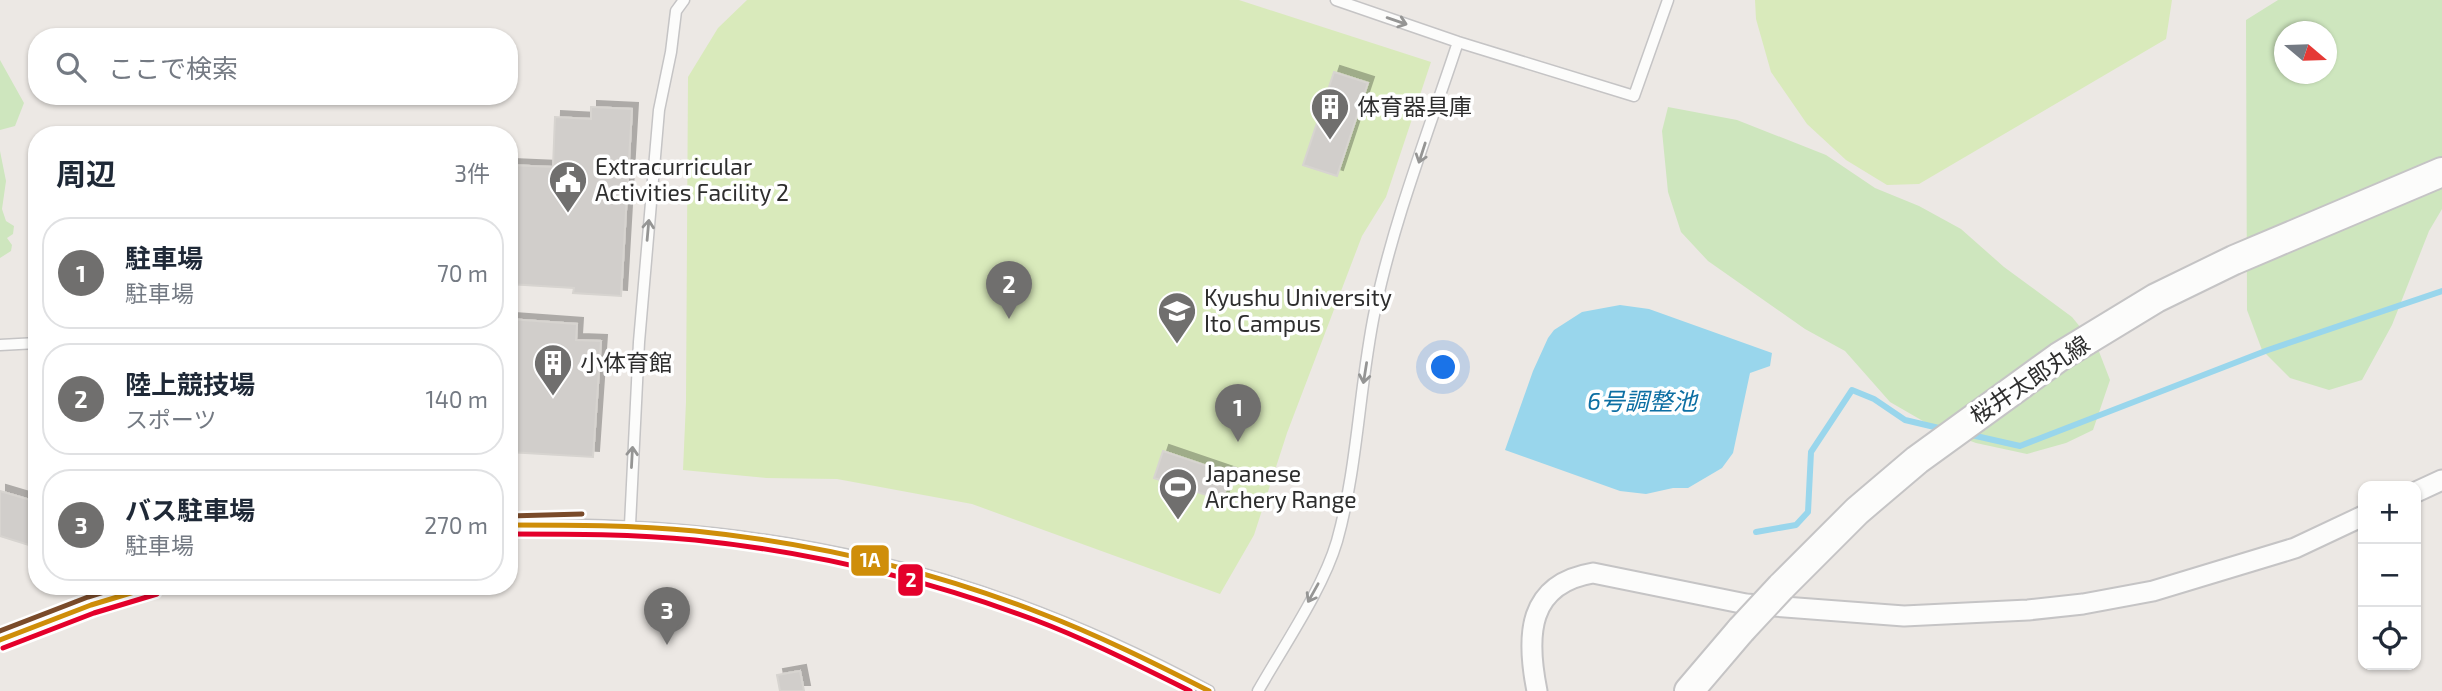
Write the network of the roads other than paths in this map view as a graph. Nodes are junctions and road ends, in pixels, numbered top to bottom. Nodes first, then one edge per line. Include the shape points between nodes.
1 (684, 0) edge
2 (1335, 0) edge
3 (1668, 0) edge
4 (1458, 42) junction
5 (2442, 172) edge
6 (28, 343) edge
7 (0, 345) edge
8 (2442, 480) edge
9 (2421, 490) edge
10 (2358, 518) edge
11 (518, 525) edge
12 (630, 525) junction
13 (90, 595) edge
14 (125, 595) edge
15 (91, 605) junction
16 (0, 640) edge
17 (1209, 691) edge
18 (1258, 691) edge
19 (1537, 691) edge
20 (1689, 691) edge

12 -> 1 lane via 639,342 659,110 676,11
2 -> 4 lane
3 - 4 lane via 1634,96
4 -> 18 lane via 1377,301 1336,542 1323,575
5 - 20 main road, 桜井太郎丸線, bridge via 2156,298 2059,357 1917,460 1857,512 1741,630
6 - 7 lane
8 - 9 street
10 - 19 street via 2295,548 2153,591 2028,610 1904,616 1836,611 1746,604 1593,573 1573,576 1558,584 1536,615 1531,637
11 - 12 lane
12 - 17 lane via 766,539 922,572 1063,620
13 - 15 lane
14 - 15 lane
15 - 16 lane

